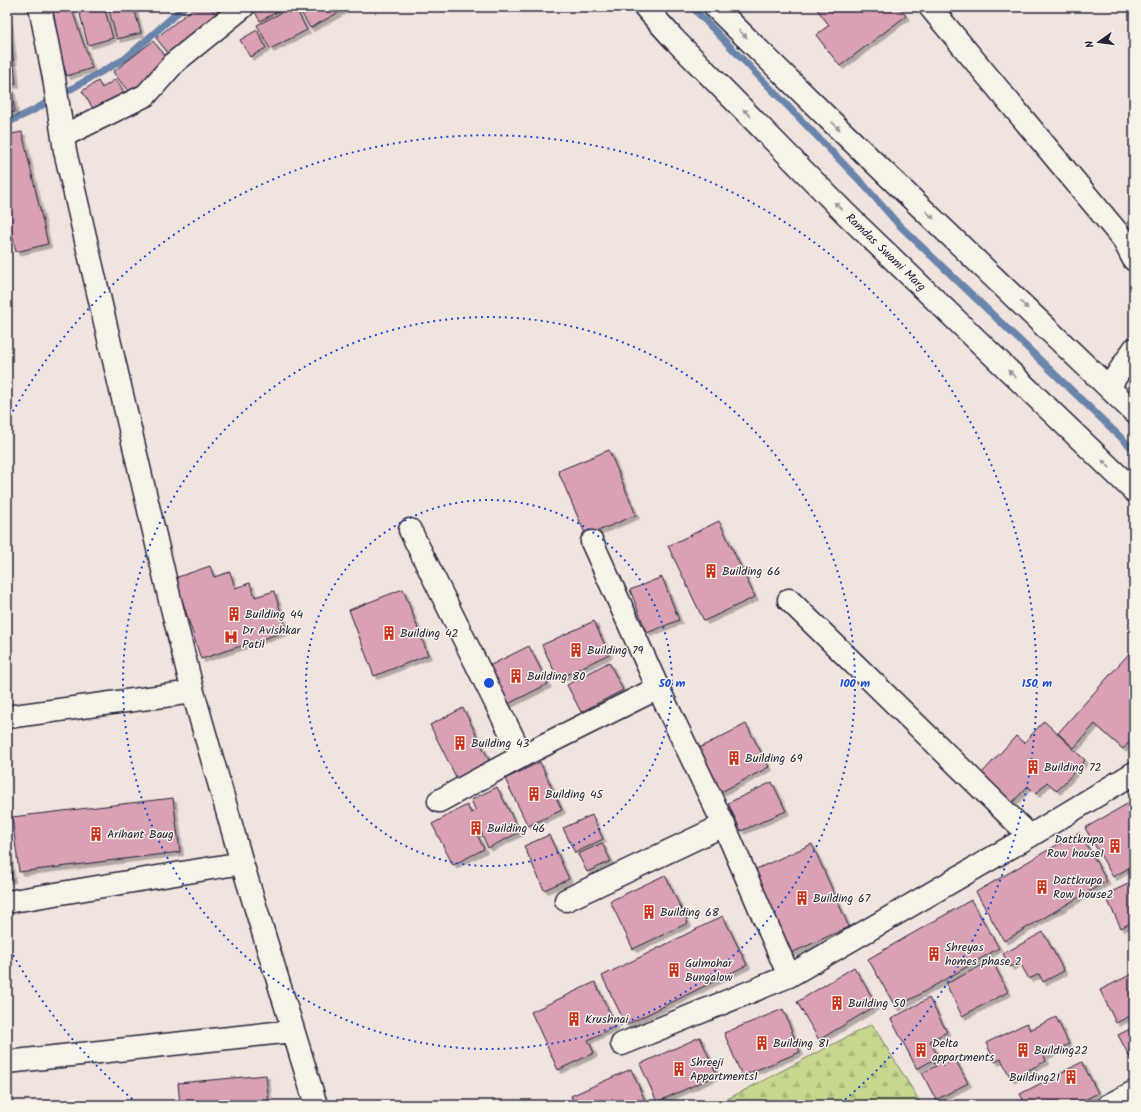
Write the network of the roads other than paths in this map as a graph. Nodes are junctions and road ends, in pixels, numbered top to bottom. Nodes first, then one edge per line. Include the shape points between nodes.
1 (40, 7) edge
2 (243, 7) edge
3 (645, 7) edge
4 (715, 7) edge
5 (930, 7) edge
6 (63, 136) junction
7 (1134, 260) edge
8 (1134, 349) edge
9 (1109, 387) junction
10 (1134, 412) edge
11 (1134, 491) edge
12 (410, 530) dead end
13 (592, 542) dead end
14 (790, 600) dead end
15 (658, 688) junction
16 (193, 692) junction
17 (7, 717) edge
18 (522, 756) junction
19 (1134, 773) edge
20 (439, 801) dead end
21 (724, 825) junction
22 (1030, 836) junction
23 (242, 863) junction
24 (566, 900) dead end
25 (7, 902) edge
26 (789, 976) junction
27 (293, 1031) junction
28 (622, 1044) dead end
29 (7, 1062) edge
30 (1134, 1092) edge
31 (316, 1105) edge
32 (1109, 1105) edge

1 - 6 street
2 - 6 street via 175,62 146,95
11 -> 3 street, Ramdas Swami Marg via 846,214
4 -> 9 street
5 - 7 street via 1123,239
6 - 16 street
8 - 9 street
9 - 10 street
12 - 18 street
13 - 15 street
14 - 22 street
15 - 18 street
15 - 21 street
16 - 17 street
16 - 23 street
18 - 20 street
19 - 22 street
21 - 24 street
21 - 26 street
22 - 26 street
23 - 25 street
23 - 27 street
26 - 28 street
27 - 29 street
27 - 31 street
30 - 32 street

